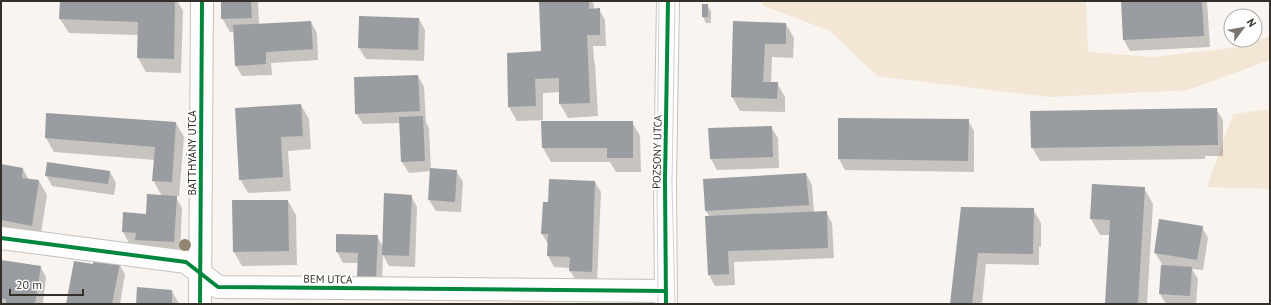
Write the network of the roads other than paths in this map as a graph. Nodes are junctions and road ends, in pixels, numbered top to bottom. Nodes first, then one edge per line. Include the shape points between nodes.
1 (202, 1) edge
2 (668, 1) edge
3 (1, 238) edge
4 (201, 273) junction
5 (666, 298) edge
6 (200, 304) edge

1 - 4 street, BATTHYÁNY UTCA
2 - 5 street, POZSONY UTCA
3 - 4 street, BEM UTCA via 186,262
4 - 5 street, BEM UTCA via 218,287
4 - 6 street, BATTHYÁNY UTCA

